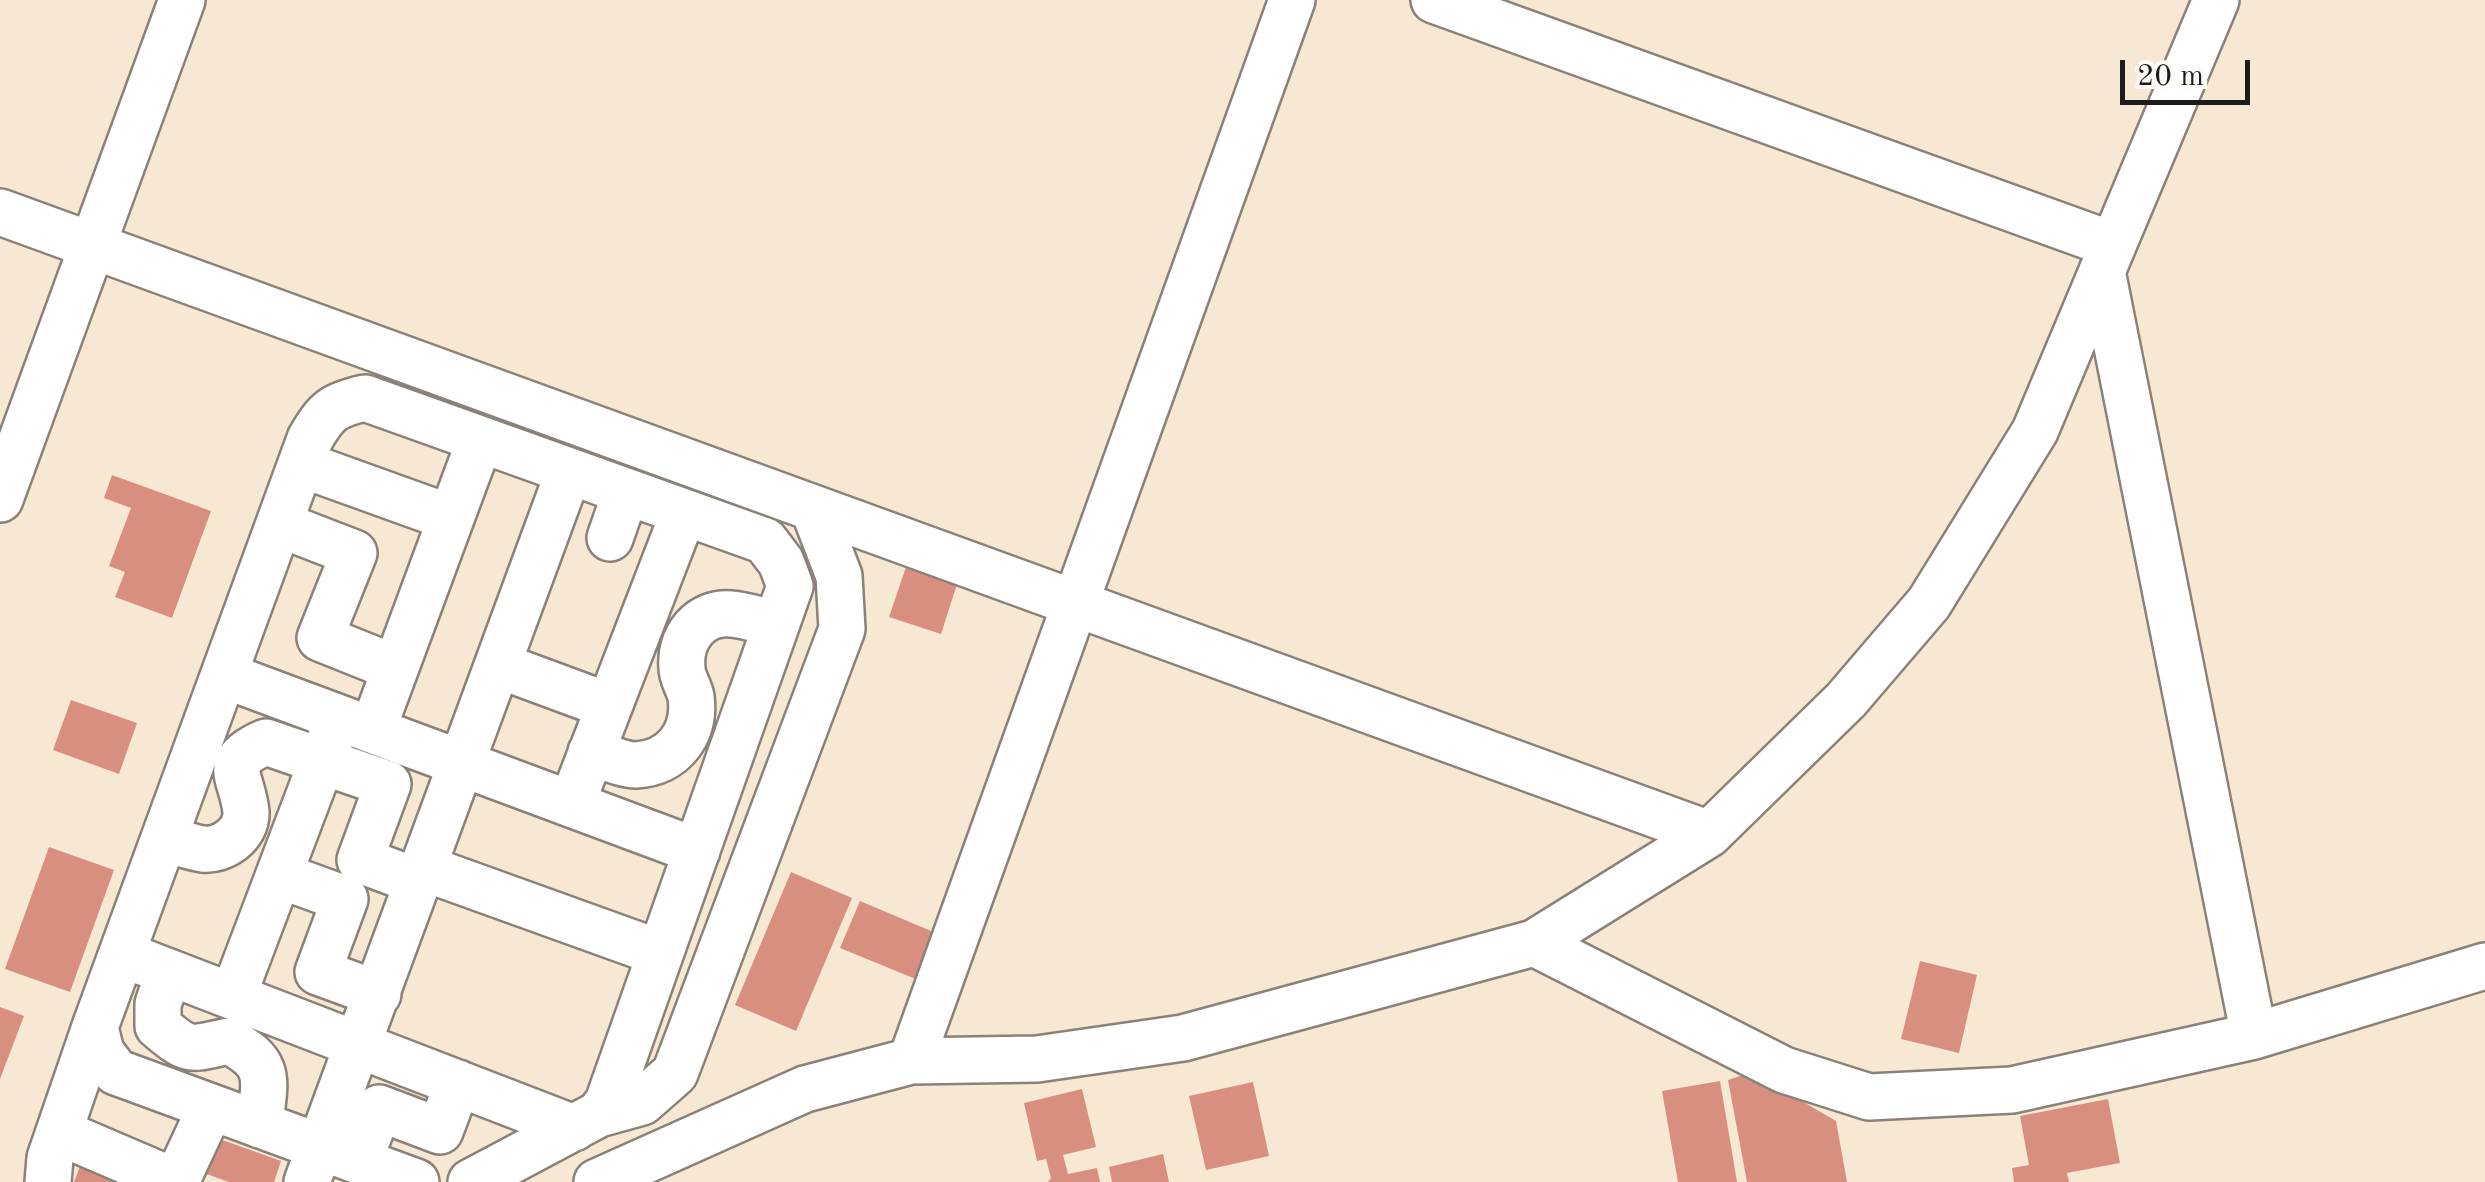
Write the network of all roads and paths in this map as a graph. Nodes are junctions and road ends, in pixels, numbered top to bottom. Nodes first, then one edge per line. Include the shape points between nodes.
1 (182, 0) edge
2 (1292, 0) edge
3 (1434, 0) edge
4 (2216, 0) edge
5 (0, 212) edge
6 (92, 246) junction
7 (2108, 258) junction
8 (480, 440) junction
9 (301, 464) junction
10 (570, 471) junction
11 (626, 492) junction
12 (0, 500) edge
13 (812, 508) junction
14 (684, 512) junction
15 (450, 518) junction
16 (279, 524) junction
17 (610, 538) dead end
18 (1075, 604) junction
19 (776, 624) junction
20 (498, 664) junction
21 (395, 668) junction
22 (224, 675) junction
23 (609, 706) junction
24 (356, 723) junction
25 (591, 752) junction
26 (322, 760) junction
27 (463, 762) junction
28 (572, 803) junction
29 (1709, 834) junction
30 (164, 838) junction
31 (697, 851) junction
32 (279, 875) junction
33 (422, 875) junction
34 (1534, 942) junction
35 (660, 953) junction
36 (122, 954) junction
37 (2485, 966) edge
38 (169, 972) junction
39 (378, 994) junction
40 (233, 996) junction
41 (96, 1027) junction
42 (2254, 1036) junction
43 (358, 1045) junction
44 (911, 1061) junction
45 (458, 1083) junction
46 (211, 1107) junction
47 (587, 1121) junction
48 (260, 1125) junction
49 (59, 1132) junction
50 (329, 1163) edge
51 (48, 1182) edge
52 (416, 1182) edge
53 (472, 1182) edge
54 (597, 1182) edge

1 - 6 street
2 - 18 street
3 - 7 street
4 - 7 street
5 - 6 street
6 - 12 street
6 - 13 street
7 - 29 street via 2035,431 1928,603 1846,700
7 - 42 street
8 - 9 street via 365,398 324,414
8 - 10 street
8 - 15 street
9 - 15 street
9 - 16 street
10 - 11 street
10 - 20 street
11 - 14 street
11 - 17 street
13 - 18 street
13 - 47 street via 839,576 842,630 676,1073 642,1102
14 - 19 street via 765,541 790,586
14 - 23 street
15 - 21 street
16 - 21 street via 354,554 320,638
16 - 22 street
18 - 29 street
18 - 44 street
19 - 25 street via 730,613 690,630 682,670 691,719 680,747 666,757 634,765
19 - 31 street
20 - 23 street via 559,670
20 - 27 street
21 - 24 street
22 - 24 street
22 - 30 street
23 - 25 street
24 - 26 street
24 - 27 street
25 - 28 street
26 - 30 street via 266,742 249,749 238,761 246,814 240,833 206,850
26 - 32 street
26 - 33 street via 388,784 360,860
27 - 28 street
27 - 33 street
28 - 31 street
29 - 34 street
30 - 36 street
31 - 35 street
32 - 39 street via 345,898 318,972
32 - 40 street
33 - 35 street
33 - 39 street
34 - 42 street via 1784,1070 1869,1096 2012,1090
34 - 44 street via 1184,1038 1037,1059
35 - 47 street via 608,1102
36 - 38 street
36 - 41 street
37 - 42 street
38 - 40 street
38 - 48 street via 158,1026 196,1050 229,1041 251,1052 264,1072
39 - 43 street
40 - 43 street
41 - 46 street via 100,1052 116,1072
41 - 49 street
43 - 45 street
43 - 50 street
44 - 54 street via 804,1089
45 - 47 street
45 - 50 street via 440,1131 379,1108
46 - 48 street
46 - 49 street via 176,1182
47 - 53 street
48 - 50 street
49 - 51 street
50 - 52 street

